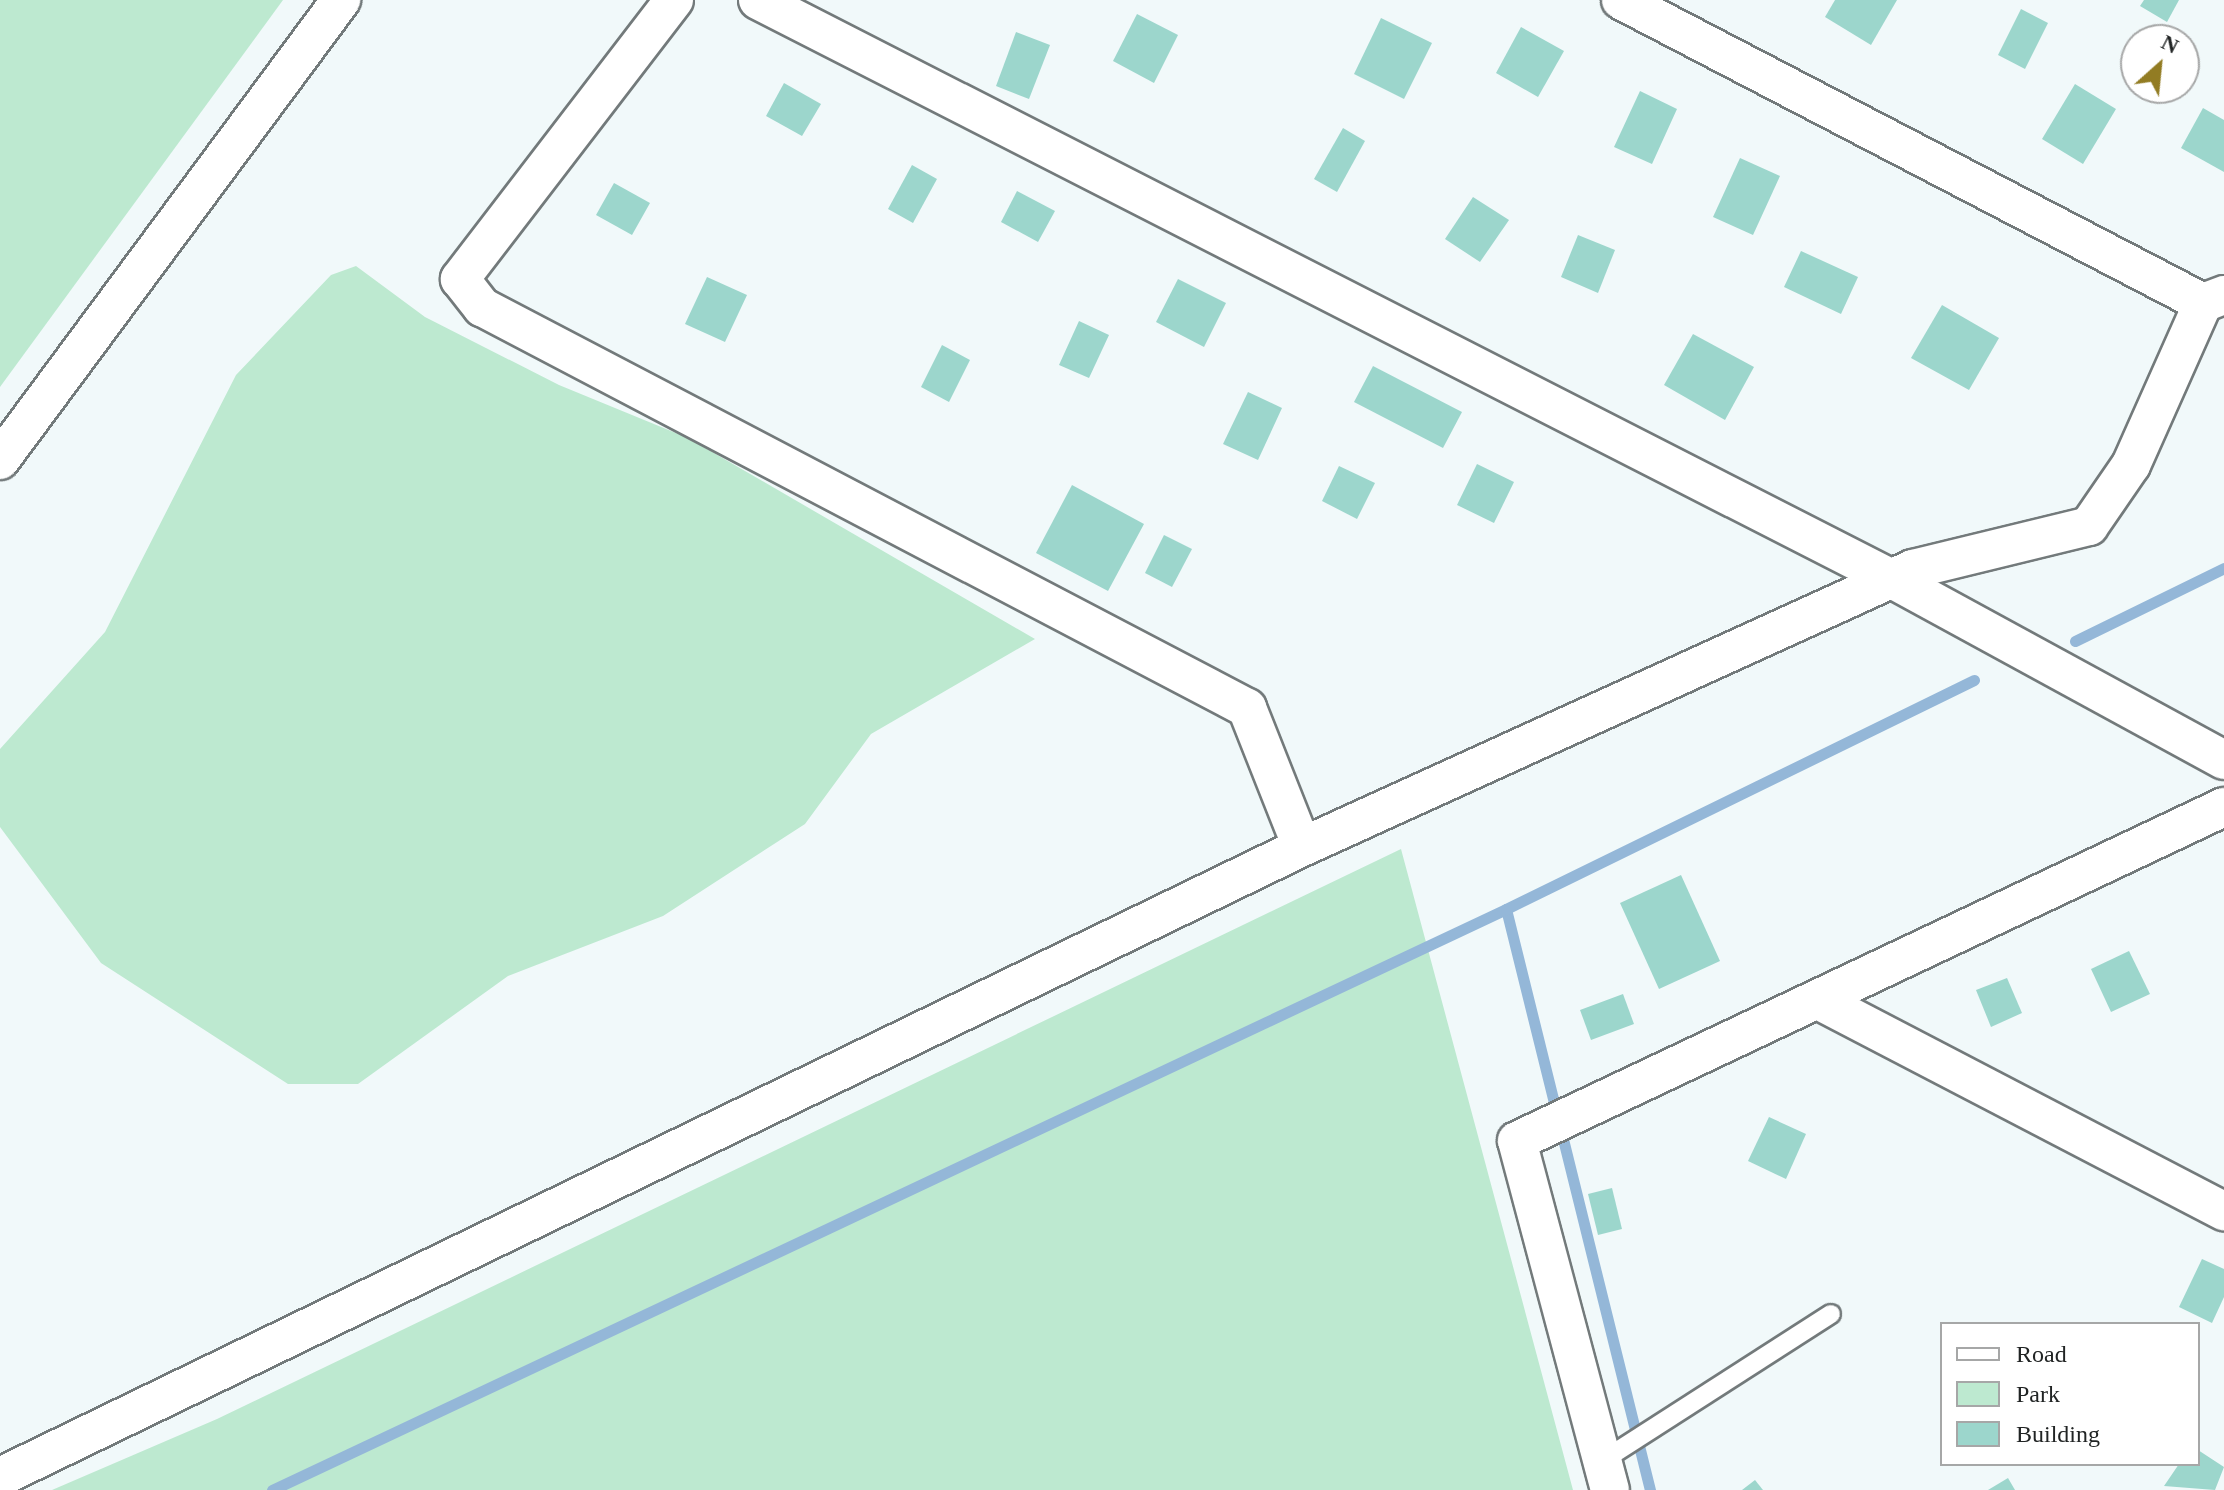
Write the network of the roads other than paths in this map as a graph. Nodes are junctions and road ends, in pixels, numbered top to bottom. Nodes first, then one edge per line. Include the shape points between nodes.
1 (341, 0) edge
2 (674, 0) edge
3 (758, 0) edge
4 (1621, 0) edge
5 (2214, 299) edge
6 (0, 460) edge
7 (1892, 579) junction
8 (2224, 760) edge
9 (2224, 807) edge
10 (1302, 847) junction
11 (1818, 1000) junction
12 (2224, 1211) edge
13 (1831, 1314) dead end
14 (1606, 1476) edge
15 (0, 1477) edge

1 - 6 street
2 - 10 street via 460,279 482,307 1247,708
3 - 7 street
4 - 5 street
5 - 7 street via 2131,465 2089,526
7 - 8 street
7 - 10 street
9 - 11 street
10 - 15 street
11 - 12 street
11 - 14 street via 1517,1141
13 - 14 lane

